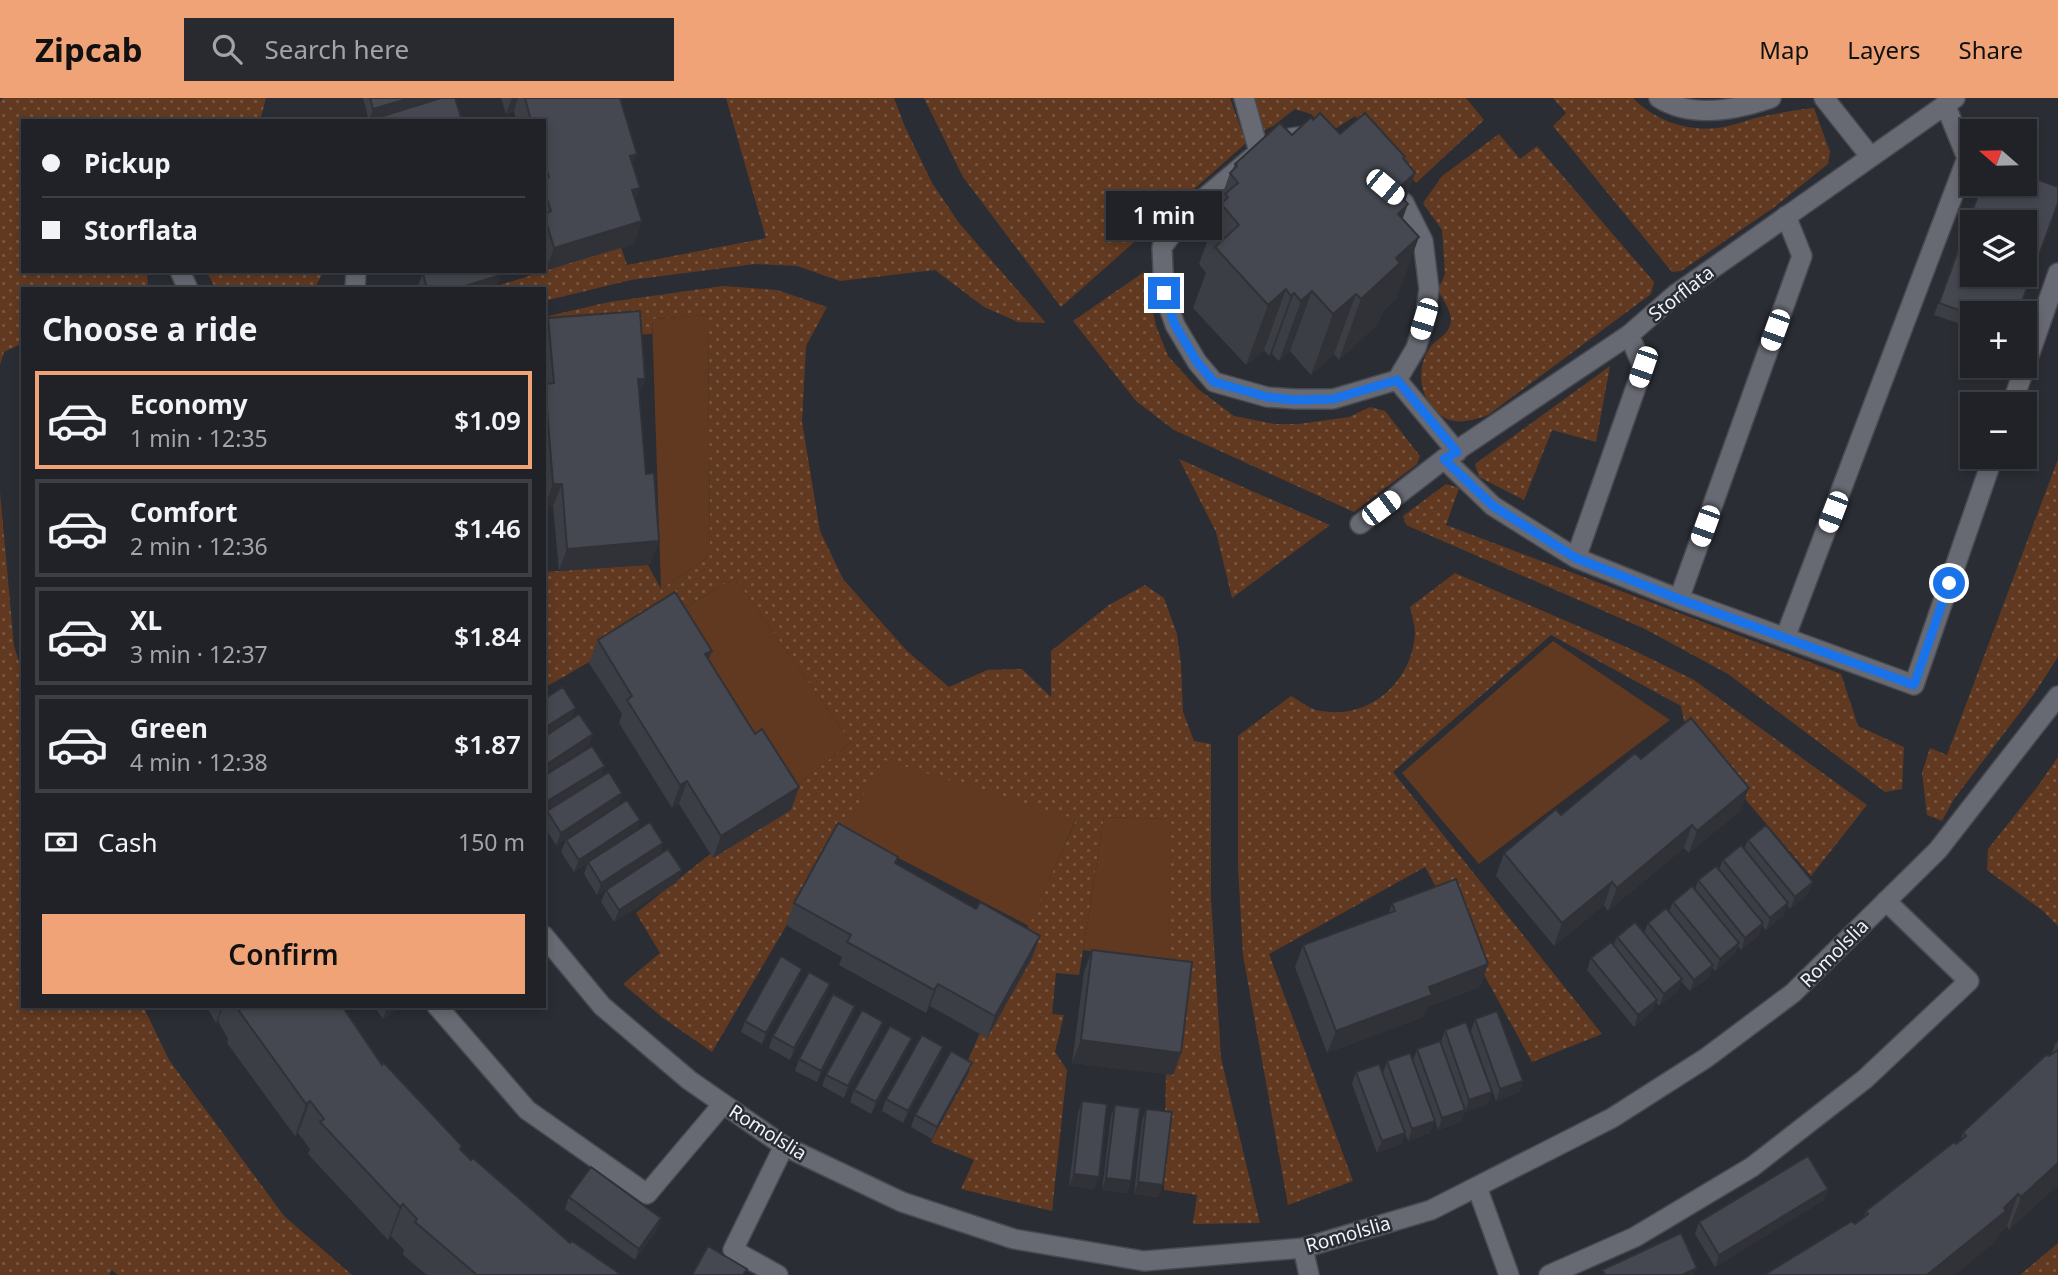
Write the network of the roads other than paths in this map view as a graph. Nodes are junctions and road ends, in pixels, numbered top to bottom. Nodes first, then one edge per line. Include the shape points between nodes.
1 (1244, 98) edge
2 (1659, 98) edge
3 (1771, 98) edge
4 (1824, 98) edge
5 (1950, 101) edge
6 (1259, 152) junction
7 (1870, 156) junction
8 (1786, 216) junction
9 (2058, 273) edge
10 (1629, 335) junction
11 (1397, 380) junction
12 (2016, 392) edge
13 (1451, 456) junction
14 (1989, 469) edge
15 (1360, 524) dead end
16 (1576, 558) junction
17 (1679, 599) junction
18 (1785, 638) junction
19 (2058, 696) edge
20 (1886, 901) junction
21 (546, 938) edge
22 (440, 1008) edge
23 (723, 1104) junction
24 (784, 1146) junction
25 (1477, 1187) junction
26 (1303, 1248) junction
27 (1143, 1268) edge
28 (778, 1275) edge
29 (1309, 1275) edge
30 (1509, 1275) edge
31 (1549, 1275) edge

1 - 6 street
2 - 3 street via 1695,110 1727,110
4 - 7 street
5 - 7 street, Storflata
5 - 18 street via 1967,158
6 - 11 street via 1278,139 1304,136 1346,155 1404,203 1423,241 1429,289 1416,348
6 - 11 street via 1190,210 1162,247 1164,293 1175,325 1197,362 1214,382 1294,400 1333,399
7 - 8 street, Storflata
8 - 10 street, Storflata via 1676,294
8 - 17 street via 1802,256
9 - 12 street
10 - 13 street, Storflata
10 - 16 street via 1643,367
11 - 13 street
13 - 15 street, Storflata
13 - 16 street via 1493,506
14 - 18 street via 1914,685
16 - 17 street
17 - 18 street
19 - 20 street, Romolslia via 1938,850
20 - 25 street, Romolslia via 1793,993 1706,1058 1612,1118
20 - 31 street via 1969,981 1865,1079 1752,1167 1635,1237
21 - 23 street, Romolslia via 603,1006
22 - 23 street via 527,1110 648,1194
23 - 24 street, Romolslia
24 - 27 street, Romolslia via 902,1202 1014,1239
24 - 28 street via 733,1250
25 - 26 street, Romolslia via 1431,1210
25 - 30 street
26 - 27 street, Romolslia
26 - 29 street

